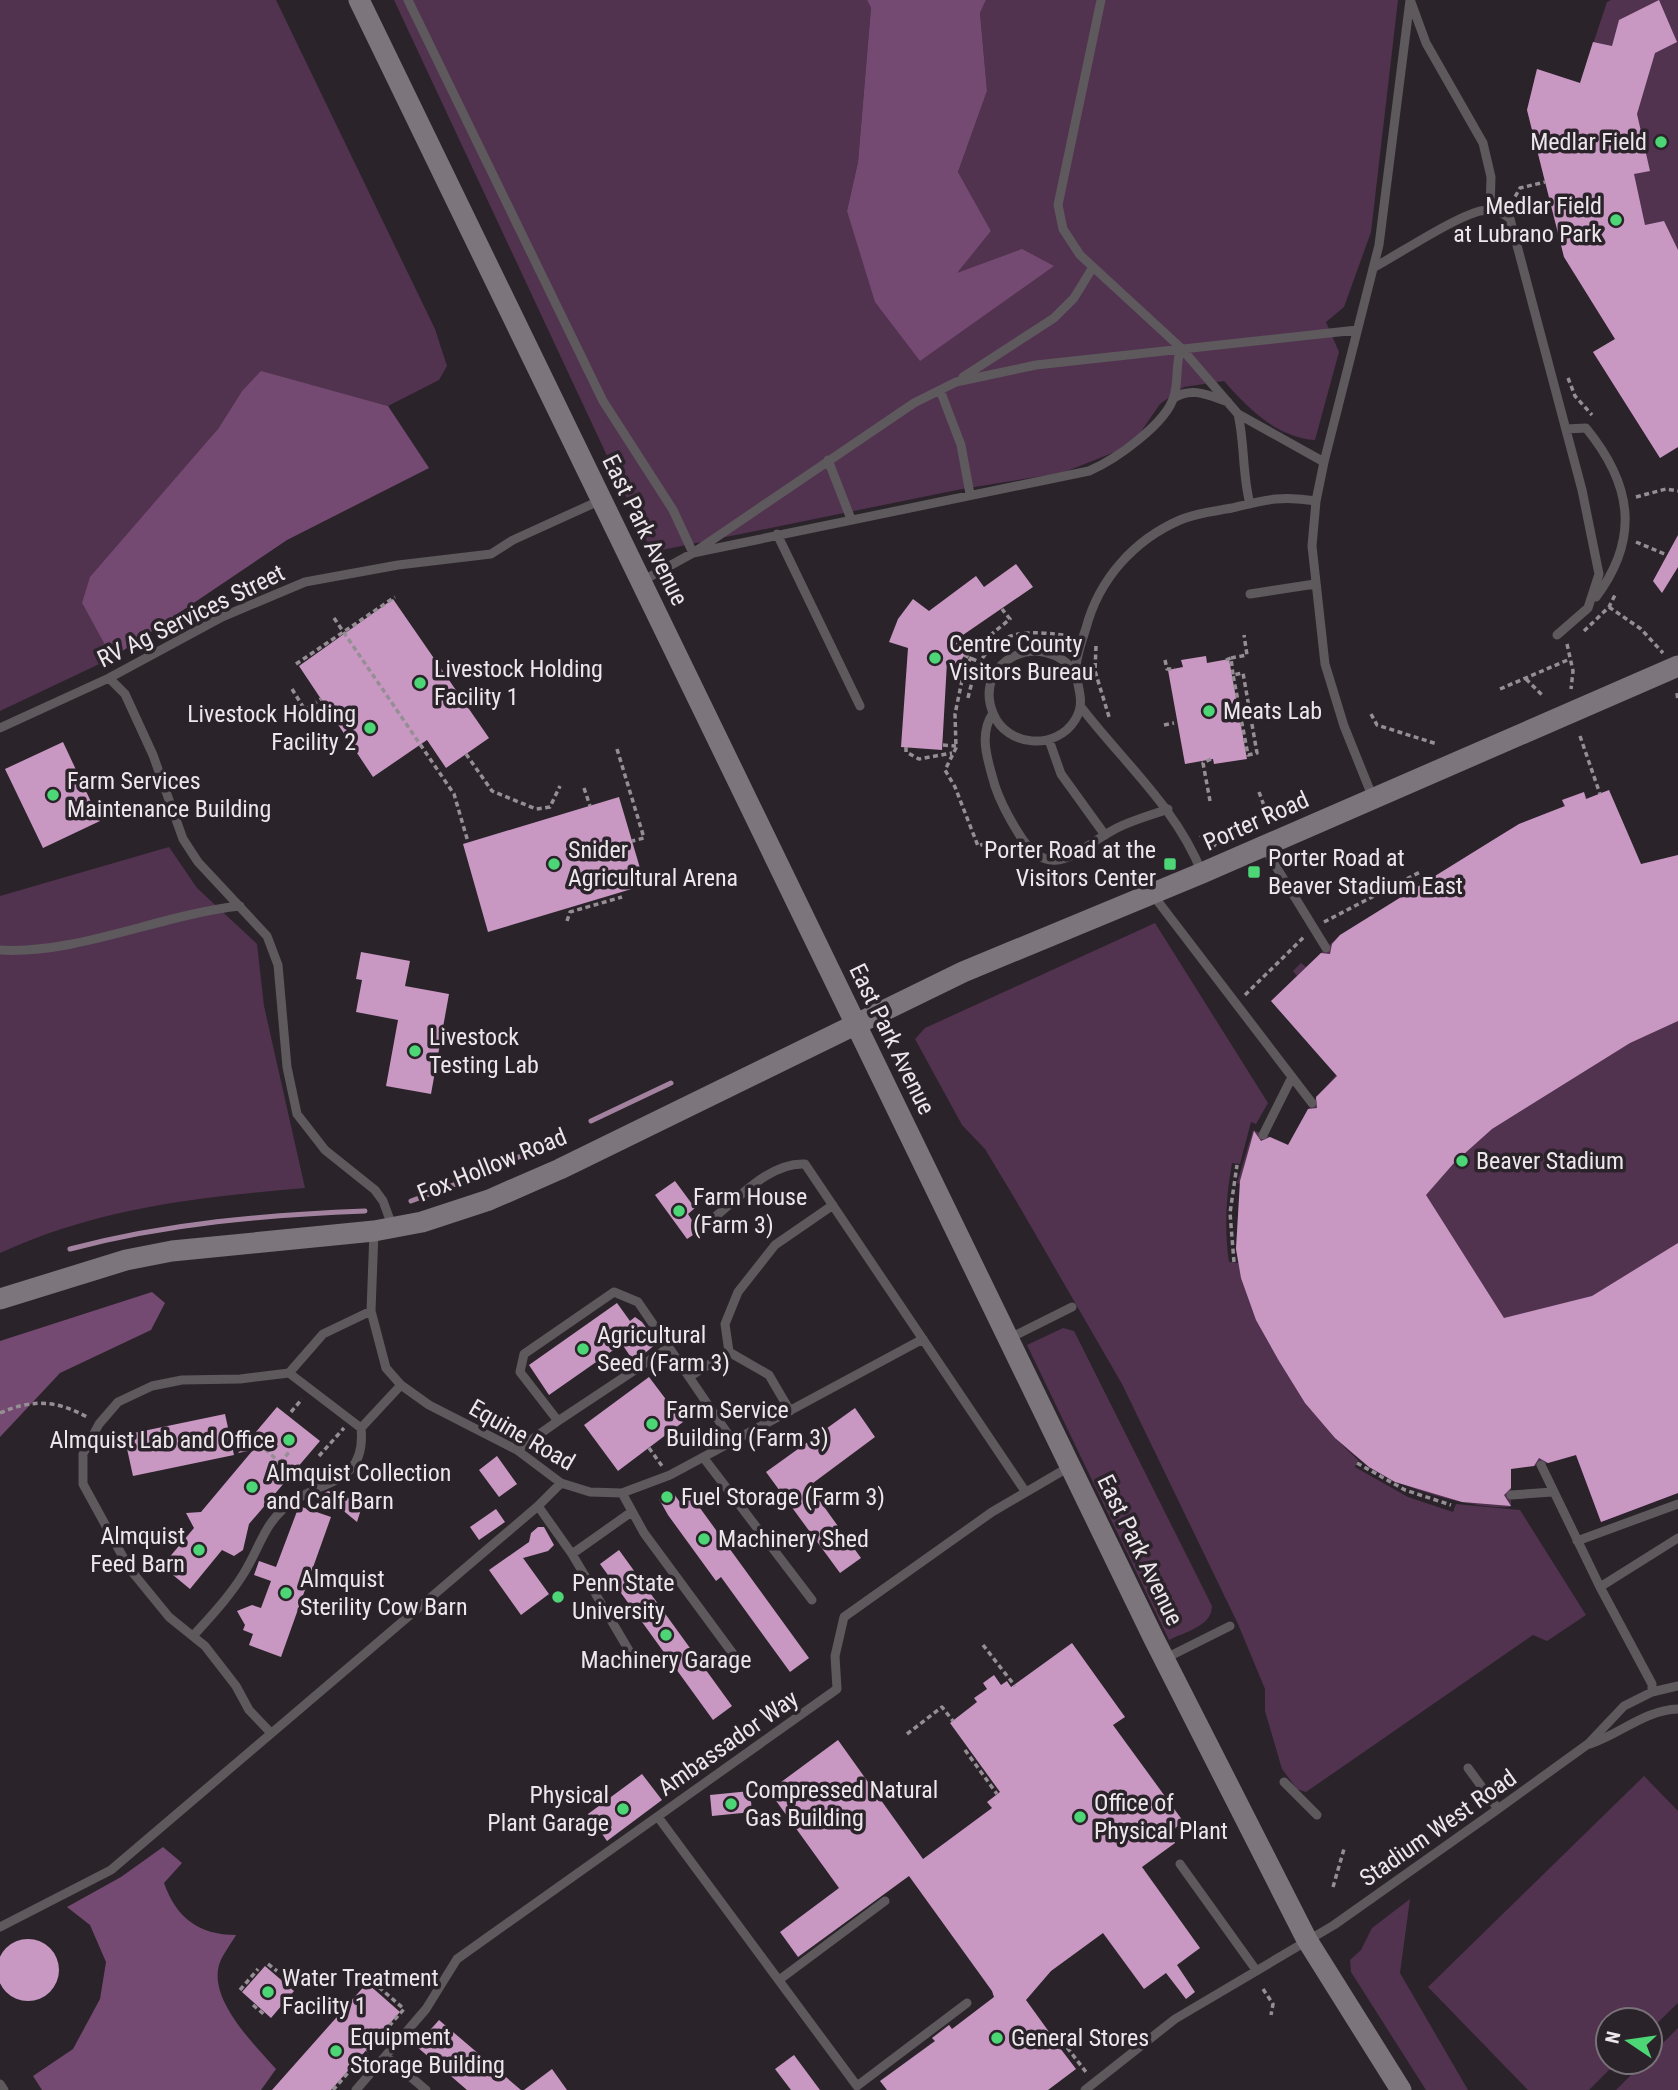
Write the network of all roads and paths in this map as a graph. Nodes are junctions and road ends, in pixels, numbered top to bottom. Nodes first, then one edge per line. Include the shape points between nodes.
1 (359, 0) edge
2 (408, 0) edge
3 (1101, 0) edge
4 (1410, 0) edge
5 (1545, 182) dead end
6 (1490, 210) junction
7 (1505, 214) junction
8 (1093, 267) junction
9 (1373, 268) junction
10 (1357, 330) junction
11 (1181, 348) junction
12 (956, 382) junction
13 (940, 390) junction
14 (1174, 398) junction
15 (1230, 403) junction
16 (1238, 414) junction
17 (1566, 429) junction
18 (828, 460) junction
19 (1324, 462) junction
20 (1678, 491) edge
21 (970, 494) junction
22 (1636, 497) dead end
23 (601, 500) junction
24 (1315, 501) junction
25 (1250, 504) junction
26 (851, 519) junction
27 (777, 534) junction
28 (1636, 542) dead end
29 (693, 553) junction
30 (1667, 555) dead end
31 (640, 582) junction
32 (1315, 584) junction
33 (1250, 594) dead end
34 (395, 597) dead end
35 (1588, 607) junction
36 (1608, 607) dead end
37 (1002, 609) dead end
38 (334, 618) dead end
39 (994, 631) junction
40 (343, 632) junction
41 (1244, 635) dead end
42 (1557, 635) dead end
43 (1001, 639) dead end
44 (964, 654) dead end
45 (970, 658) junction
46 (1570, 659) dead end
47 (1670, 659) edge
48 (1165, 660) dead end
49 (979, 662) dead end
50 (296, 664) dead end
51 (1175, 669) dead end
52 (1076, 673) junction
53 (1233, 675) junction
54 (109, 678) junction
55 (1525, 678) junction
56 (292, 689) dead end
57 (1500, 689) dead end
58 (1677, 693) edge
59 (1544, 698) dead end
60 (321, 699) dead end
61 (1678, 702) edge
62 (860, 706) dead end
63 (1080, 707) junction
64 (1249, 708) junction
65 (1240, 710) junction
66 (993, 713) junction
67 (1371, 714) dead end
68 (1174, 723) dead end
69 (1164, 724) dead end
70 (1, 727) edge
71 (1580, 736) dead end
72 (1049, 740) junction
73 (1437, 744) dead end
74 (943, 745) dead end
75 (956, 746) junction
76 (906, 747) dead end
77 (617, 749) dead end
78 (954, 752) junction
79 (466, 754) dead end
80 (1211, 759) dead end
81 (560, 786) dead end
82 (584, 788) dead end
83 (1259, 792) dead end
84 (1600, 794) dead end
85 (1374, 798) junction
86 (1210, 801) dead end
87 (590, 806) dead end
88 (1168, 809) junction
89 (1271, 824) dead end
90 (1105, 835) junction
91 (632, 841) dead end
92 (993, 841) dead end
93 (468, 842) dead end
94 (1263, 845) junction
95 (1420, 872) dead end
96 (1202, 873) junction
97 (1152, 894) junction
98 (622, 897) dead end
99 (240, 906) junction
100 (567, 920) dead end
101 (1314, 928) junction
102 (1326, 948) dead end
103 (0, 950) edge
104 (1236, 1004) junction
105 (855, 1023) junction
106 (1292, 1077) junction
107 (1312, 1103) dead end
108 (1263, 1135) dead end
109 (1237, 1165) dead end
110 (833, 1205) junction
111 (1230, 1213) junction
112 (1239, 1213) dead end
113 (710, 1221) dead end
114 (383, 1229) junction
115 (1234, 1262) dead end
116 (0, 1298) edge
117 (1072, 1307) dead end
118 (371, 1311) junction
119 (923, 1339) junction
120 (1008, 1339) junction
121 (668, 1348) junction
122 (729, 1352) junction
123 (289, 1373) junction
124 (690, 1377) junction
125 (401, 1385) junction
126 (790, 1411) junction
127 (0, 1413) edge
128 (351, 1420) junction
129 (558, 1421) junction
130 (99, 1424) junction
131 (361, 1428) junction
132 (732, 1440) junction
133 (649, 1448) dead end
134 (265, 1449) dead end
135 (517, 1450) junction
136 (290, 1451) dead end
137 (319, 1456) dead end
138 (703, 1457) junction
139 (280, 1463) junction
140 (1357, 1463) dead end
141 (1541, 1465) dead end
142 (1071, 1466) junction
143 (309, 1468) dead end
144 (314, 1473) dead end
145 (670, 1475) junction
146 (307, 1481) dead end
147 (561, 1483) junction
148 (1408, 1484) dead end
149 (1405, 1490) junction
150 (1025, 1491) junction
151 (1552, 1492) junction
152 (622, 1493) junction
153 (1511, 1494) dead end
154 (1678, 1504) edge
155 (1451, 1505) dead end
156 (538, 1506) junction
157 (630, 1513) junction
158 (1678, 1538) edge
159 (1577, 1541) junction
160 (572, 1554) junction
161 (1600, 1587) junction
162 (811, 1600) dead end
163 (1230, 1626) dead end
164 (193, 1636) junction
165 (983, 1645) dead end
166 (634, 1659) dead end
167 (1164, 1659) junction
168 (742, 1666) dead end
169 (1014, 1686) dead end
170 (1678, 1686) edge
171 (1652, 1692) junction
172 (1678, 1709) edge
173 (953, 1721) dead end
174 (271, 1733) junction
175 (907, 1734) dead end
176 (1588, 1744) junction
177 (965, 1750) dead end
178 (1468, 1768) dead end
179 (1283, 1782) dead end
180 (997, 1794) dead end
181 (1498, 1809) junction
182 (1317, 1815) dead end
183 (658, 1817) junction
184 (1344, 1849) dead end
185 (1180, 1864) dead end
186 (1333, 1887) dead end
187 (885, 1901) dead end
188 (0, 1927) edge
189 (1307, 1940) junction
190 (268, 1964) dead end
191 (258, 1969) dead end
192 (1256, 1970) junction
193 (277, 1971) dead end
194 (779, 1980) junction
195 (373, 1983) dead end
196 (1263, 1989) dead end
197 (240, 1990) dead end
198 (967, 2003) dead end
199 (253, 2005) dead end
200 (1271, 2015) dead end
201 (266, 2016) dead end
202 (1062, 2041) dead end
203 (386, 2056) junction
204 (1096, 2081) junction
205 (0, 2084) edge
206 (865, 2086) edge
207 (4, 2090) edge
208 (333, 2090) edge
209 (356, 2090) edge
210 (426, 2090) edge
211 (1085, 2090) edge
212 (1401, 2090) edge

1 - 23 main road, East Park Avenue
2 - 29 lane via 603,401 673,510
3 - 8 lane via 1058,205 1069,240
4 - 6 lane via 1426,43 1483,143
4 - 9 lane
5 - 7 path via 1520,188
6 - 7 lane
6 - 9 lane via 1469,215
7 - 17 lane via 1525,268
8 - 11 lane
8 - 12 lane via 1074,298 1054,318
9 - 10 lane
10 - 11 lane
10 - 19 lane
11 - 12 lane via 1036,365
11 - 14 lane
11 - 15 lane
12 - 13 lane
13 - 18 lane
13 - 21 lane via 961,444
14 - 15 lane via 1195,391
14 - 21 lane via 1131,448 1109,463 1090,471
15 - 16 lane
16 - 19 lane
16 - 25 lane
17 - 35 lane via 1599,574
17 - 35 lane via 1586,428 1593,435 1608,455 1625,506 1622,550 1613,572
18 - 26 lane
18 - 29 lane
19 - 24 lane
20 - 22 path via 1666,489
21 - 26 lane
23 - 31 main road, East Park Avenue
23 - 54 lane, RV Ag Services Street via 491,554 306,582 222,617
24 - 25 lane via 1286,496
24 - 32 lane
25 - 52 lane via 1182,519 1133,550 1100,591 1086,626
26 - 27 lane
27 - 29 lane
27 - 62 lane
28 - 30 path
29 - 31 lane
31 - 105 main road, East Park Avenue
32 - 33 lane
32 - 85 lane via 1325,664
34 - 40 path
35 - 42 lane
36 - 47 path via 1641,629
37 - 39 path via 1010,619
38 - 40 path
39 - 43 path
39 - 45 path
40 - 50 path
40 - 93 path via 454,794
41 - 53 path via 1247,655 1229,661
44 - 45 path
45 - 49 path
45 - 75 path via 957,695
46 - 55 path
47 - 85 main road, Porter Road
48 - 51 path via 1167,669
52 - 63 lane
52 - 66 lane via 1053,653 1030,650 1015,655 993,679
53 - 64 path via 1243,674
53 - 65 path
54 - 70 lane, RV Ag Services Street
54 - 99 lane via 125,694 183,839
55 - 57 path
55 - 59 path
56 - 60 path via 305,709
58 - 61 path
63 - 72 lane via 1074,722
63 - 88 lane
64 - 65 path
64 - 65 path via 1257,753 1248,755
66 - 72 lane via 1001,727 1016,738
66 - 90 lane via 985,724 984,737 990,767 1001,804 1030,852 1040,859 1069,857
67 - 73 path via 1377,726
68 - 69 path
71 - 84 path
72 - 90 lane via 1061,774
74 - 75 path
75 - 78 path
76 - 78 path via 906,752 919,759
77 - 91 path via 644,838
78 - 92 path via 946,775 978,846
79 - 81 path via 492,791 536,809 550,807
80 - 86 path via 1203,763
82 - 87 path
83 - 89 path
85 - 94 main road, Porter Road
88 - 90 lane
88 - 96 lane
94 - 96 main road, Porter Road
94 - 101 lane
95 - 101 path
96 - 97 main road, Porter Road
97 - 104 lane
97 - 105 main road, Porter Road via 963,972
98 - 100 path via 570,912
99 - 103 lane via 205,909 38,949
99 - 114 lane via 267,936 278,965 287,1067 297,1114 325,1150 375,1190 383,1201
101 - 102 lane
101 - 104 path
104 - 106 lane
105 - 114 main road, Fox Hollow Road via 560,1169 447,1215
105 - 120 main road, East Park Avenue
106 - 107 lane
106 - 108 lane
109 - 111 path
110 - 113 lane via 805,1164 793,1164 774,1170
110 - 119 lane
110 - 122 lane via 775,1245 738,1292 725,1324
111 - 112 path
111 - 115 path
114 - 116 main road, Fox Hollow Road via 172,1251 125,1260
114 - 118 lane, Equine Road
117 - 120 lane
118 - 123 lane via 323,1334
118 - 125 lane, Equine Road via 386,1368
119 - 126 lane, Equine Road
119 - 150 lane
120 - 142 main road, East Park Avenue
121 - 124 lane
121 - 129 lane
121 - 129 lane via 638,1302 614,1292 524,1354 520,1372
122 - 124 lane
122 - 126 lane via 769,1374
123 - 128 lane
123 - 130 lane via 152,1386 118,1402
124 - 132 lane
125 - 131 lane
125 - 135 lane, Equine Road via 429,1405
126 - 132 lane, Equine Road
127 - 130 path via 41,1401
128 - 131 lane
128 - 137 path
129 - 135 lane
130 - 164 lane via 83,1454 83,1484 129,1568 169,1617
131 - 164 lane via 363,1447 349,1471 284,1507 262,1533 245,1572
132 - 138 lane, Equine Road
133 - 145 path
134 - 139 path
135 - 147 lane, Equine Road
136 - 139 path
138 - 145 lane, Equine Road
138 - 162 lane
139 - 146 path
140 - 149 path
141 - 151 lane
142 - 150 lane, Ambassador Way
142 - 167 main road, East Park Avenue
143 - 144 path
145 - 152 lane, Equine Road
147 - 152 lane, Equine Road via 590,1492
147 - 156 lane
148 - 149 path
149 - 155 path
150 - 183 lane, Ambassador Way via 844,1617 835,1656 837,1689
151 - 153 lane
151 - 159 lane
152 - 157 lane
154 - 159 lane
156 - 160 lane
156 - 174 lane
157 - 160 lane
157 - 168 lane
158 - 161 lane
159 - 161 lane
160 - 166 lane
161 - 171 lane via 1652,1684
163 - 167 lane
164 - 174 lane
165 - 169 path
167 - 189 main road, East Park Avenue
170 - 171 lane
171 - 176 lane via 1611,1717
172 - 176 lane via 1645,1717
173 - 175 path via 942,1707
174 - 188 lane via 111,1870
176 - 181 lane, Stadium West Road
177 - 180 path
178 - 181 lane
179 - 182 lane
181 - 189 lane, Stadium West Road
183 - 194 lane
183 - 203 lane, Ambassador Way via 457,1959 426,2009
184 - 186 path
185 - 192 lane
187 - 194 lane
189 - 192 lane, Stadium West Road
189 - 212 main road, East Park Avenue
190 - 193 path
191 - 197 path
192 - 204 lane, Stadium West Road via 1175,2019
194 - 206 lane via 857,2086
195 - 208 path via 404,2010
196 - 200 path via 1273,2004
198 - 206 lane
199 - 201 path
202 - 204 path
203 - 209 lane, Ambassador Way
203 - 210 lane
204 - 211 lane, Stadium West Road
205 - 207 lane

